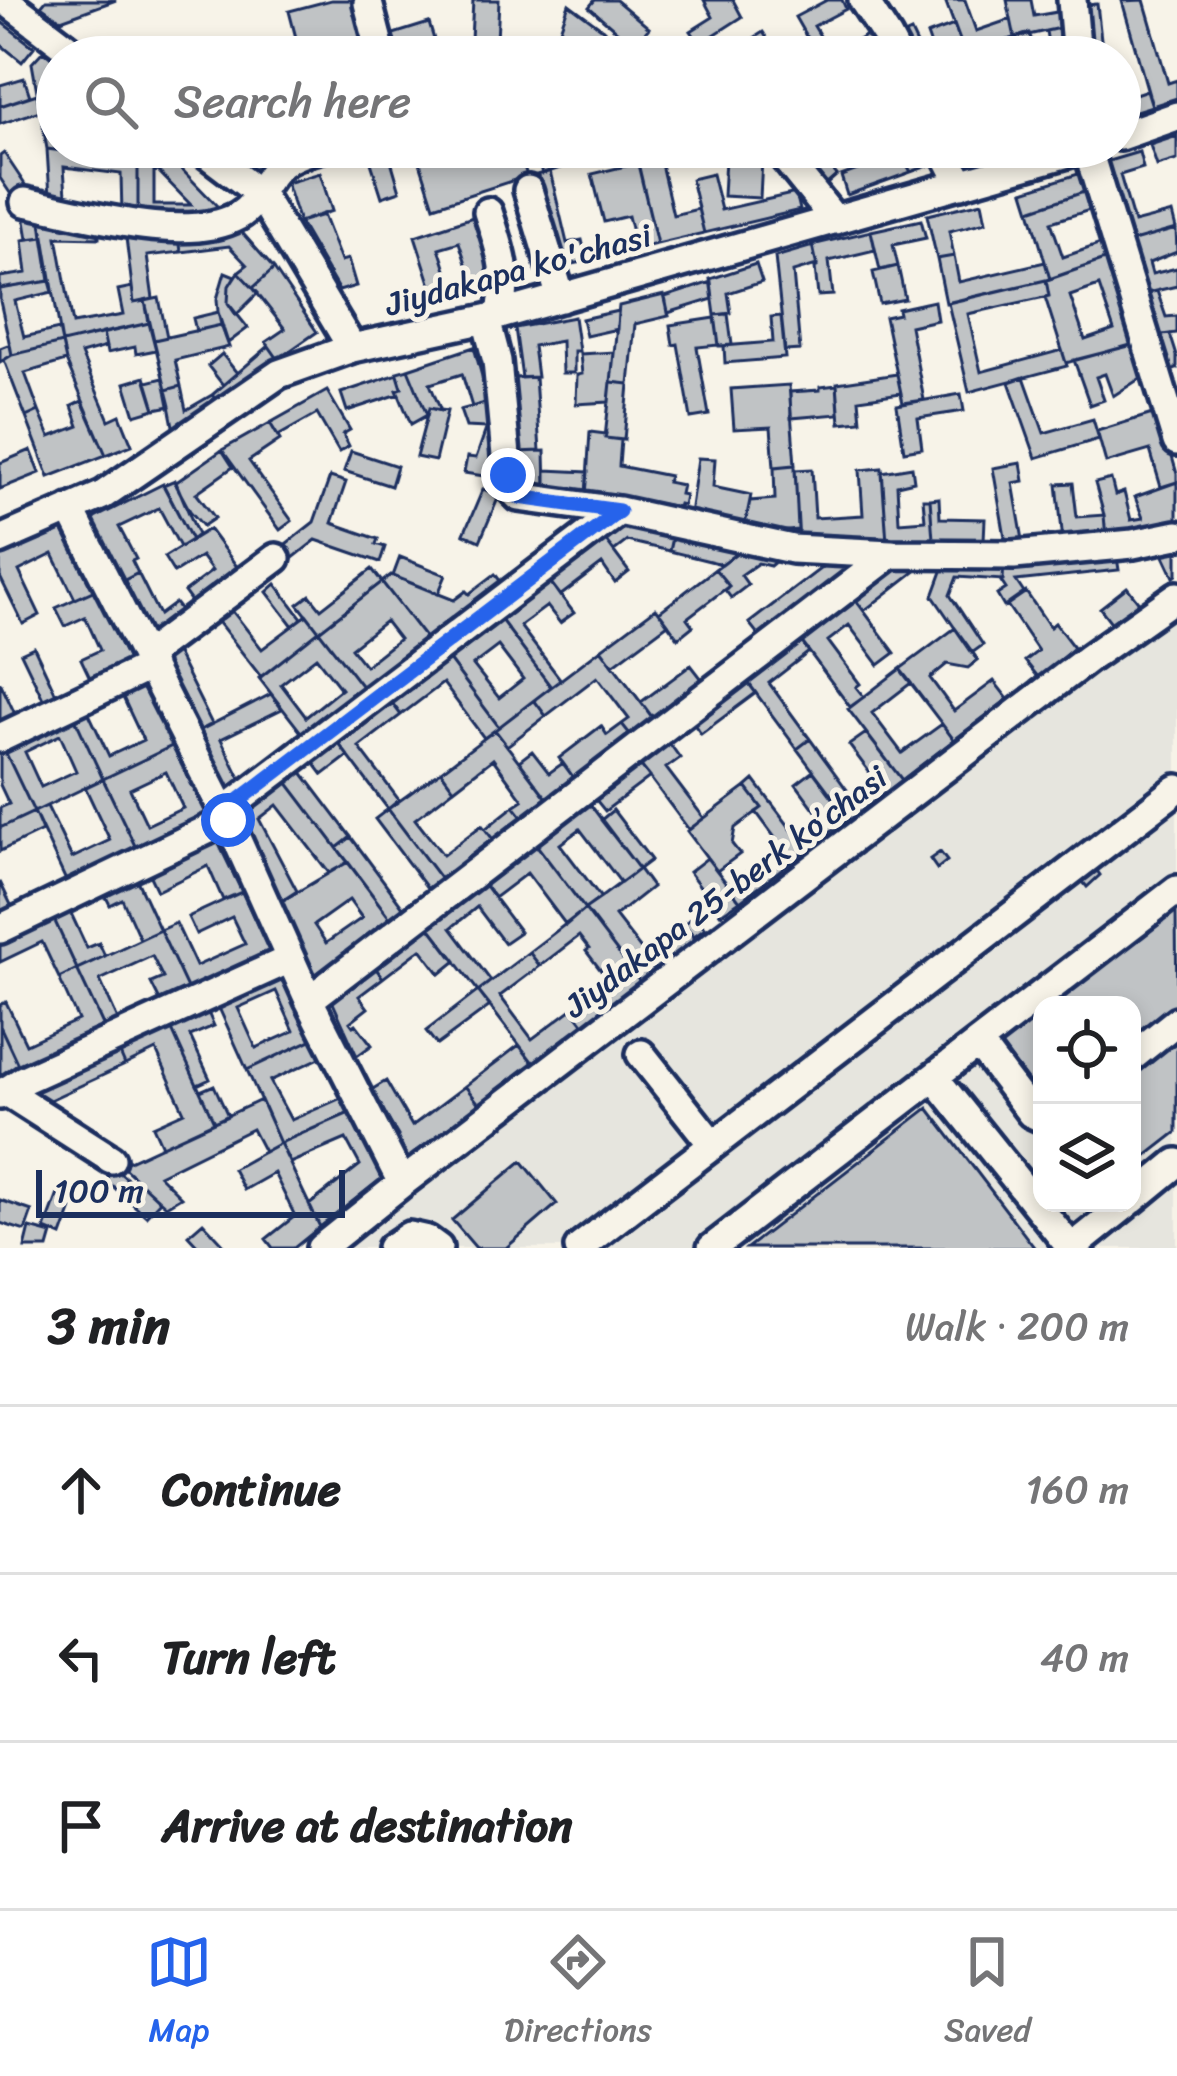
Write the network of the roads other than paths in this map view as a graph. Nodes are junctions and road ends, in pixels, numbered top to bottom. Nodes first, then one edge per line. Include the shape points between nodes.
1 (5, 0) edge
2 (863, 0) edge
3 (1072, 0) edge
4 (368, 3) edge
5 (52, 36) edge
6 (377, 36) edge
7 (888, 36) edge
8 (1075, 36) edge
9 (1177, 116) edge
10 (1141, 129) edge
11 (226, 168) edge
12 (277, 168) edge
13 (793, 168) edge
14 (953, 168) edge
15 (1016, 168) edge
16 (1094, 168) edge
17 (961, 184) junction
18 (528, 190) dead end
19 (260, 194) junction
20 (25, 202) dead end
21 (488, 212) dead end
22 (835, 220) junction
23 (560, 298) junction
24 (494, 317) junction
25 (352, 348) junction
26 (1177, 441) edge
27 (70, 509) junction
28 (619, 511) junction
29 (1177, 535) edge
30 (0, 540) edge
31 (891, 554) junction
32 (276, 558) dead end
33 (1177, 596) edge
34 (148, 661) junction
35 (0, 738) edge
36 (1177, 789) edge
37 (226, 816) junction
38 (1177, 890) edge
39 (0, 929) edge
40 (290, 959) junction
41 (309, 1000) junction
42 (1177, 1021) edge
43 (978, 1043) junction
44 (1141, 1050) edge
45 (641, 1054) dead end
46 (934, 1077) junction
47 (2, 1093) edge
48 (1033, 1114) edge
49 (713, 1145) junction
50 (111, 1159) dead end
51 (1177, 1163) edge
52 (402, 1183) junction
53 (1141, 1192) edge
54 (1116, 1212) edge
55 (394, 1247) edge
56 (321, 1248) edge
57 (438, 1248) edge
58 (579, 1248) edge
59 (712, 1248) edge
60 (1072, 1248) edge

1 - 5 street
2 - 7 street
3 - 8 street
4 - 6 street
9 - 10 street
11 - 19 street
12 - 19 street
13 - 22 street
14 - 17 street
15 - 17 street, Jiydakapa ko'chasi
16 - 26 street
17 - 22 street, Jiydakapa ko'chasi
18 - 23 street
19 - 20 street via 240,215 172,229
19 - 25 street
21 - 24 street via 506,281
22 - 23 street, Jiydakapa ko'chasi
23 - 24 street, Jiydakapa ko'chasi
24 - 25 street, Jiydakapa ko'chasi
24 - 28 street via 513,493
25 - 27 street, Jiydakapa ko'chasi via 279,374 103,495
27 - 30 street, Jiydakapa ko'chasi
27 - 34 street
28 - 31 street via 792,549
28 - 37 street
29 - 31 street via 1014,555
31 - 41 street
32 - 34 street
33 - 52 street, Jiydakapa 25-berk koʼchasi
34 - 35 street
34 - 37 street
36 - 49 street
37 - 39 street
37 - 40 street
38 - 43 street
40 - 41 street
40 - 47 street
41 - 52 street
42 - 44 street
43 - 46 street
43 - 48 street
45 - 49 street
46 - 59 street
46 - 60 street
47 - 50 street
49 - 58 street
51 - 53 street
52 - 56 street, Jiydakapa 25-berk koʼchasi
54 - 60 street
55 - 57 street via 409,1236

